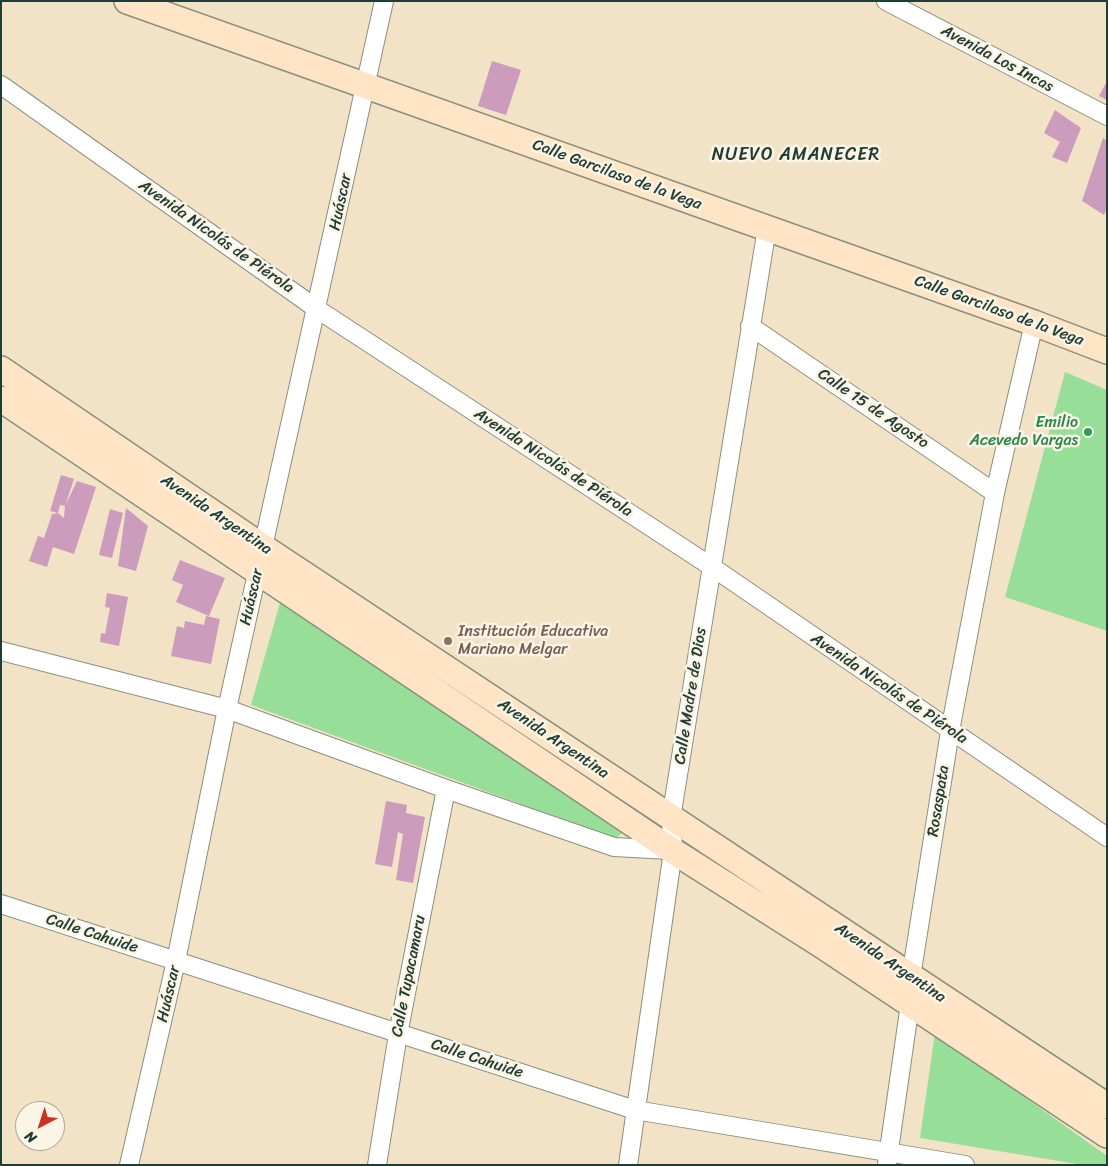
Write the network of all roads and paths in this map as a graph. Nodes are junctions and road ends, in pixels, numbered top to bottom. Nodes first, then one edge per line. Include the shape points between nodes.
1 (127, 1) edge
2 (384, 1) edge
3 (886, 1) edge
4 (1, 85) edge
5 (366, 86) junction
6 (1107, 116) edge
7 (767, 228) junction
8 (317, 309) junction
9 (1034, 322) junction
10 (750, 326) junction
11 (1107, 350) edge
12 (1, 369) edge
13 (1, 399) edge
14 (995, 493) junction
15 (263, 546) junction
16 (712, 568) junction
17 (257, 572) junction
18 (1, 651) edge
19 (227, 709) junction
20 (950, 731) junction
21 (446, 789) junction
22 (671, 818) junction
23 (1107, 837) edge
24 (673, 851) junction
25 (1, 904) edge
26 (782, 906) junction
27 (176, 961) junction
28 (911, 977) junction
29 (910, 1004) junction
30 (398, 1034) junction
31 (1007, 1054) junction
32 (1043, 1078) junction
33 (1107, 1106) edge
34 (635, 1110) junction
35 (1107, 1135) edge
36 (888, 1159) edge
37 (129, 1165) edge
38 (377, 1165) edge
39 (628, 1165) edge
40 (965, 1165) edge

1 - 5 street, Calle Garcilaso de la Vega
2 - 5 street, Huáscar
3 - 6 street, Avenida Los Incas
4 - 8 street, Avenida Nicolás de Piérola
5 - 7 street, Calle Garcilaso de la Vega
5 - 8 street, Huáscar
7 - 9 street, Calle Garcilaso de la Vega
7 - 10 street, Calle Madre de Dios
8 - 15 street, Huáscar
8 - 16 street, Avenida Nicolás de Piérola
9 - 11 street, Calle Garcilaso de la Vega
9 - 14 street, Rosaspata
10 - 14 street, Calle 15 de Agosto
10 - 16 street, Calle Madre de Dios
12 - 15 street, Avenida Argentina
13 - 17 street, Avenida Argentina
14 - 20 street, Rosaspata
15 - 17 street, Huáscar
15 - 22 street, Avenida Argentina
16 - 20 street, Avenida Nicolás de Piérola
16 - 22 street, Calle Madre de Dios
17 - 19 street, Huáscar
17 - 24 street, Avenida Argentina
18 - 19 street
19 - 21 street
19 - 27 street, Huáscar
20 - 23 street, Avenida Nicolás de Piérola
20 - 28 street, Rosaspata
21 - 24 street via 614,847
21 - 30 street, Calle Tupacamaru
22 - 24 street, Calle Madre de Dios
22 - 26 street, Avenida Argentina
24 - 26 street, Avenida Argentina
24 - 34 street, Calle Madre de Dios
25 - 27 street, Calle Cahuide
26 - 28 street, Avenida Argentina
26 - 29 street, Avenida Argentina
27 - 30 street, Calle Cahuide
27 - 37 street, Huáscar
28 - 29 street, Rosaspata
28 - 31 street, Avenida Argentina
29 - 31 street, Avenida Argentina
29 - 36 street, Rosaspata
30 - 34 street, Calle Cahuide
30 - 38 street, Calle Tupacamaru
31 - 32 street, Avenida Argentina
32 - 33 street, Avenida Argentina
32 - 35 street, Avenida Argentina
34 - 36 street, Calle Cahuide
34 - 39 street, Calle Madre de Dios
36 - 40 street, Calle Cahuide

